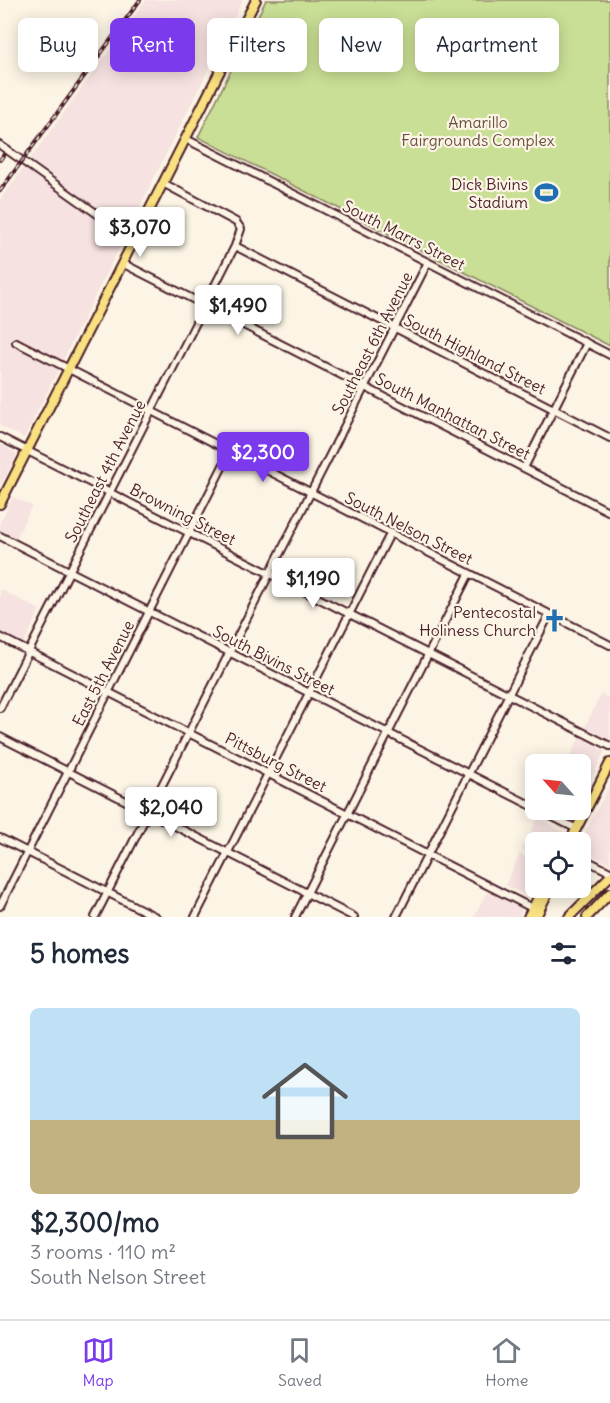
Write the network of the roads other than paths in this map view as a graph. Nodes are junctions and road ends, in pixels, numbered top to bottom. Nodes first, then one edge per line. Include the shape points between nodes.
1 (256, 0) edge
2 (186, 139) junction
3 (0, 145) edge
4 (163, 183) junction
5 (134, 240) junction
6 (235, 246) junction
7 (428, 262) junction
8 (123, 263) junction
9 (204, 305) junction
10 (394, 328) junction
11 (16, 342) dead end
12 (587, 343) junction
13 (610, 355) edge
14 (68, 369) junction
15 (364, 386) junction
16 (554, 409) junction
17 (150, 412) junction
18 (0, 436) edge
19 (610, 438) edge
20 (27, 451) junction
21 (230, 452) junction
22 (524, 468) junction
23 (110, 492) junction
24 (310, 493) junction
25 (0, 504) edge
26 (610, 512) edge
27 (189, 532) junction
28 (390, 534) junction
29 (0, 536) edge
30 (69, 571) junction
31 (269, 573) junction
32 (469, 574) junction
33 (149, 612) junction
34 (350, 614) junction
35 (549, 615) junction
36 (0, 637) edge
37 (610, 645) edge
38 (29, 651) junction
39 (229, 653) junction
40 (429, 654) junction
41 (108, 692) junction
42 (309, 694) junction
43 (509, 695) junction
44 (0, 708) edge
45 (189, 733) junction
46 (389, 734) junction
47 (0, 737) edge
48 (610, 746) edge
49 (610, 763) edge
50 (68, 772) junction
51 (268, 773) junction
52 (468, 774) junction
53 (525, 803) edge
54 (148, 812) junction
55 (348, 814) junction
56 (558, 820) edge
57 (576, 829) junction
58 (574, 832) edge
59 (0, 838) edge
60 (28, 852) junction
61 (228, 853) junction
62 (428, 854) junction
63 (591, 863) edge
64 (610, 874) edge
65 (108, 892) junction
66 (308, 893) junction
67 (610, 893) edge
68 (544, 898) edge
69 (0, 906) edge
70 (536, 912) edge
71 (95, 917) edge
72 (156, 917) edge
73 (195, 917) edge
74 (296, 917) edge
75 (354, 917) edge
76 (396, 917) edge
77 (528, 917) edge
78 (569, 917) edge
79 (587, 917) edge

1 - 2 main road
2 - 4 main road
2 - 7 street, South Marrs Street
3 - 5 street
4 - 5 main road
4 - 6 street via 236,222 242,229
5 - 8 main road
6 - 9 street, Southeast 4th Avenue
6 - 10 street, South Highland Street
7 - 10 street, Southeast 6th Avenue
7 - 12 street, South Marrs Street
8 - 9 street, South Manhattan Street
8 - 14 main road
9 - 15 street, South Manhattan Street
9 - 17 street, Southeast 4th Avenue
10 - 15 street, Southeast 6th Avenue
10 - 16 street, South Highland Street
11 - 14 street, South Nelson Street
12 - 13 street, South Marrs Street
12 - 16 street
14 - 17 street, South Nelson Street
14 - 20 main road
15 - 22 street, South Manhattan Street
15 - 24 street, Southeast 6th Avenue
16 - 19 street, South Highland Street
16 - 22 street
17 - 21 street, South Nelson Street
17 - 23 street, Southeast 4th Avenue
18 - 20 street, Browning Street
20 - 23 street, Browning Street
20 - 25 main road
21 - 24 street, South Nelson Street
21 - 27 street, East 5th Avenue
22 - 26 street, South Manhattan Street
23 - 27 street, Browning Street
23 - 30 street, Southeast 4th Avenue
24 - 28 street, South Nelson Street
24 - 31 street, Southeast 6th Avenue
27 - 31 street, Browning Street
27 - 33 street, East 5th Avenue
28 - 32 street, South Nelson Street
28 - 34 street
29 - 30 street, South Bivins Street
30 - 33 street, South Bivins Street
30 - 38 street, Southeast 4th Avenue
31 - 34 street, Browning Street
31 - 39 street, Southeast 6th Avenue
32 - 35 street, South Nelson Street
32 - 40 street
33 - 39 street, South Bivins Street
33 - 41 street, East 5th Avenue
34 - 40 street, Browning Street
34 - 42 street
35 - 37 street, South Nelson Street
35 - 43 street
36 - 38 street, Pittsburg Street
38 - 41 street, Pittsburg Street
38 - 44 street, Southeast 4th Avenue
39 - 42 street, South Bivins Street
39 - 45 street, Southeast 6th Avenue
40 - 43 street, Browning Street
40 - 46 street
41 - 45 street, Pittsburg Street
41 - 50 street, East 5th Avenue
42 - 46 street, South Bivins Street
42 - 51 street
43 - 48 street, Browning Street
43 - 52 street
45 - 51 street, Pittsburg Street
45 - 54 street, Southeast 6th Avenue
46 - 52 street, South Bivins Street
46 - 55 street
47 - 50 street
49 - 57 main road
50 - 54 street
50 - 60 street, East 5th Avenue
51 - 55 street, Pittsburg Street
51 - 61 street
52 - 53 street, South Bivins Street
52 - 62 street
54 - 61 street
54 - 65 street, Southeast 6th Avenue
55 - 62 street, Pittsburg Street
55 - 66 street
56 - 57 street, South Bivins Street
57 - 58 main road
59 - 60 street
60 - 65 street
60 - 69 street, East 5th Avenue
61 - 66 street
61 - 73 street
62 - 70 street, Pittsburg Street
62 - 76 street
63 - 64 street
64 - 78 main road
65 - 71 street, Southeast 6th Avenue
65 - 72 street
66 - 74 street
66 - 75 street
67 - 79 main road
68 - 70 main road
70 - 77 main road

